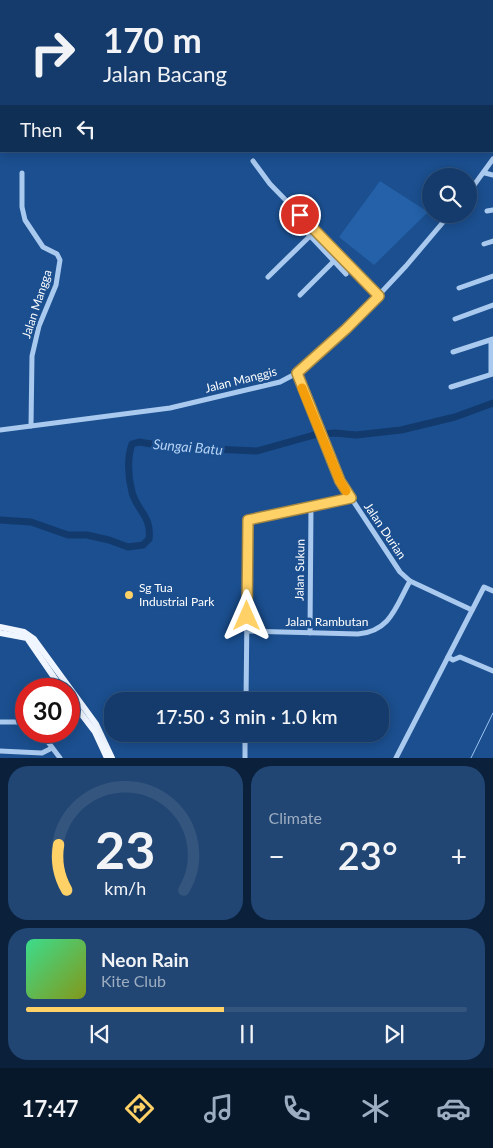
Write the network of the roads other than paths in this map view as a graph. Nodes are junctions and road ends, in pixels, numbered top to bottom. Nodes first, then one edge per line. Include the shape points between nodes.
1 (493, 160) edge
2 (253, 161) dead end
3 (485, 173) junction
4 (22, 174) dead end
5 (493, 175) edge
6 (477, 182) edge
7 (442, 223) edge
8 (300, 224) dead end
9 (315, 231) junction
10 (310, 236) junction
11 (493, 241) edge
12 (484, 244) dead end
13 (338, 256) junction
14 (334, 262) junction
15 (346, 274) dead end
16 (493, 276) edge
17 (268, 277) dead end
18 (459, 288) dead end
19 (300, 295) dead end
20 (379, 296) junction
21 (493, 306) edge
22 (493, 314) edge
23 (455, 319) dead end
24 (492, 340) edge
25 (453, 352) dead end
26 (297, 373) junction
27 (492, 374) edge
28 (451, 387) dead end
29 (31, 426) junction
30 (0, 430) edge
31 (351, 498) junction
32 (311, 507) junction
33 (410, 581) junction
34 (493, 591) edge
35 (472, 610) junction
36 (0, 628) edge
37 (247, 631) junction
38 (0, 632) edge
39 (310, 633) junction
40 (448, 657) junction
41 (493, 671) edge
42 (54, 678) edge
43 (59, 678) edge
44 (246, 692) edge
45 (80, 705) edge
46 (80, 709) edge
47 (0, 722) edge
48 (15, 722) edge
49 (245, 742) edge
50 (48, 743) edge
51 (52, 748) junction
52 (0, 751) edge
53 (60, 758) edge
54 (107, 758) edge
55 (112, 758) edge
56 (245, 758) edge
57 (396, 758) edge

1 - 3 street
2 - 9 street via 270,184
3 - 5 street
3 - 6 street
4 - 29 street, Jalan Mangga via 25,220 43,247 57,254 60,260 56,284 39,326 32,356
7 - 20 street, Jalan Manggis
8 - 10 street
9 - 10 street
9 - 13 street
10 - 14 street
10 - 17 street
11 - 12 street
13 - 14 street
13 - 20 street
14 - 15 street
14 - 19 street
16 - 18 street
20 - 26 street, Jalan Manggis
21 - 22 street
21 - 23 street
24 - 25 street
24 - 27 street
26 - 29 street, Jalan Manggis via 272,385 170,408
26 - 31 street, Jalan Durian via 340,481
27 - 28 street
29 - 30 street, Jalan Manggis
31 - 32 street
31 - 33 street, Jalan Durian via 400,572
32 - 37 street via 248,520
32 - 39 street, Jalan Sukun
33 - 35 street, Jalan Durian
33 - 39 street, Jalan Rambutan via 388,620 378,630 358,634
34 - 35 street via 484,587
35 - 40 street
36 - 43 main road via 18,630 30,636
37 - 39 street, Jalan Rambutan
37 - 44 street
38 - 42 main road via 27,638
40 - 41 street via 454,660 460,657
40 - 57 street
45 - 55 main road via 99,729
46 - 54 main road
47 - 48 street
49 - 56 street
50 - 51 street
51 - 52 street via 42,752
51 - 53 street

